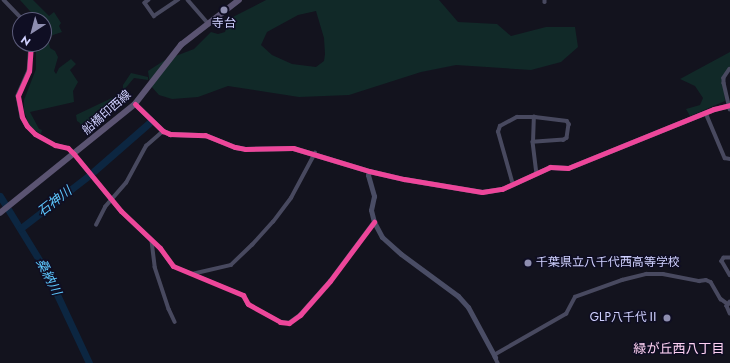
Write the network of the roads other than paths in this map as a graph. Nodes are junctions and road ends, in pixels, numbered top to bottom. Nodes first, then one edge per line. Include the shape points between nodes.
1 (4, 0) edge
2 (149, 0) edge
3 (178, 0) edge
4 (188, 0) edge
5 (239, 0) edge
6 (15, 12) edge
7 (209, 24) junction
8 (30, 52) edge
9 (730, 69) edge
10 (135, 104) junction
11 (730, 106) edge
12 (706, 113) junction
13 (534, 117) junction
14 (163, 130) junction
15 (533, 142) junction
16 (315, 153) junction
17 (74, 154) junction
18 (730, 159) edge
19 (369, 171) junction
20 (537, 173) junction
21 (513, 185) junction
22 (112, 198) junction
23 (0, 213) edge
24 (374, 222) junction
25 (96, 225) dead end
26 (152, 241) junction
27 (730, 258) edge
28 (190, 274) junction
29 (730, 275) edge
30 (729, 303) edge
31 (730, 313) edge
32 (176, 322) dead end
33 (494, 356) junction
34 (498, 363) edge

1 - 6 street
2 - 3 street via 145,3 154,16
4 - 7 street
5 - 7 main road, 船橋印西線
7 - 10 main road, 船橋印西線 via 181,45
8 - 17 street via 29,71 18,96 22,117 35,134 55,145 68,148
9 - 11 street via 724,83
10 - 14 street
10 - 17 main road, 船橋印西線
11 - 12 street
12 - 18 street via 725,158
12 - 20 street via 568,168 550,167
13 - 15 street
13 - 15 street via 566,121 569,124 567,138 564,140
13 - 21 street via 517,117 500,126 498,132
14 - 16 street via 170,134 205,134 246,149 293,148
14 - 22 street via 146,146 126,183
15 - 20 street
16 - 19 street
16 - 28 street via 291,198 252,246 232,264
17 - 22 street
17 - 23 main road, 船橋印西線
19 - 21 street via 475,192 491,192
19 - 24 street via 374,196 371,210
20 - 21 street
22 - 25 street
22 - 26 street via 121,211
24 - 28 street via 330,281 300,316 289,323 280,322 248,304 243,295
24 - 33 street via 382,237 396,250 458,296 468,307
26 - 28 street via 173,266
26 - 32 street via 154,267 168,309
27 - 29 street via 724,258 722,261
30 - 31 street via 727,309
30 - 33 street via 722,298 711,282 706,280 646,274 575,297 566,314
33 - 34 street

